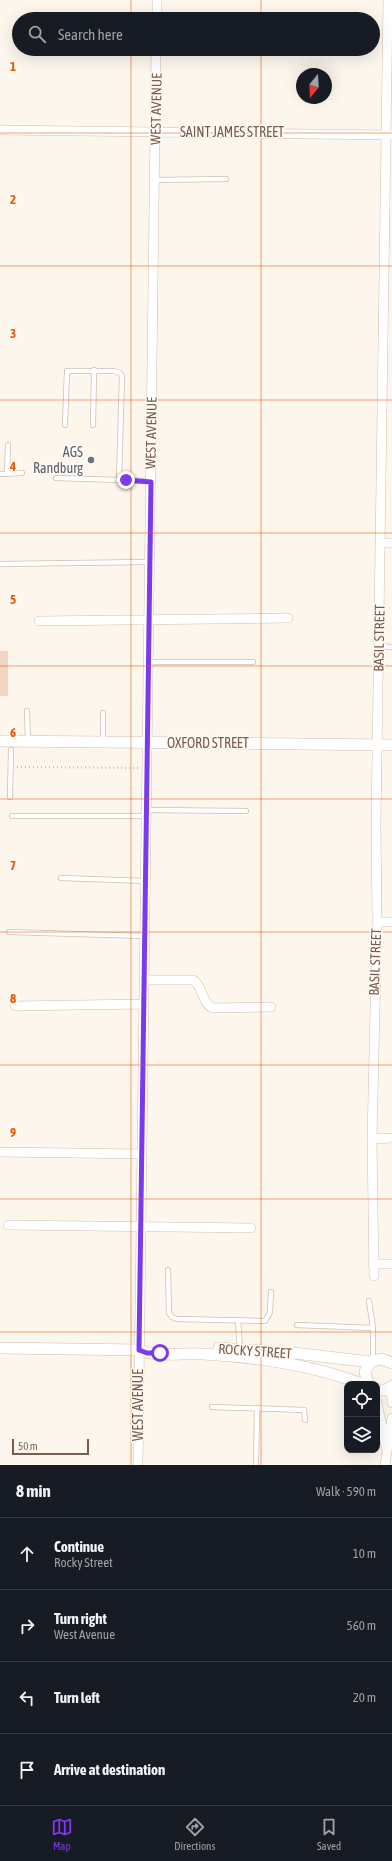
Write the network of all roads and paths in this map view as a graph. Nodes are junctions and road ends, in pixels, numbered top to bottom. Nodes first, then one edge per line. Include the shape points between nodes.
1 (157, 0) edge
2 (388, 0) edge
3 (157, 12) edge
4 (390, 24) edge
5 (156, 56) edge
6 (0, 130) edge
7 (155, 132) junction
8 (389, 135) edge
9 (226, 179) dead end
10 (155, 180) junction
11 (94, 370) junction
12 (66, 425) dead end
13 (93, 425) dead end
14 (8, 445) dead end
15 (22, 473) dead end
16 (0, 474) edge
17 (8, 474) junction
18 (56, 478) dead end
19 (119, 480) junction
20 (151, 482) junction
21 (380, 543) junction
22 (392, 543) edge
23 (149, 562) junction
24 (0, 564) edge
25 (288, 618) dead end
26 (149, 619) junction
27 (38, 621) dead end
28 (378, 646) junction
29 (392, 647) edge
30 (148, 662) junction
31 (253, 662) dead end
32 (27, 711) dead end
33 (103, 713) dead end
34 (0, 741) edge
35 (28, 741) junction
36 (103, 743) junction
37 (148, 743) junction
38 (378, 745) junction
39 (392, 745) edge
40 (11, 750) dead end
41 (11, 767) junction
42 (132, 767) dead end
43 (10, 797) dead end
44 (246, 810) dead end
45 (147, 813) junction
46 (12, 816) dead end
47 (61, 878) dead end
48 (146, 881) junction
49 (377, 922) junction
50 (392, 922) edge
51 (9, 932) dead end
52 (145, 936) junction
53 (145, 980) junction
54 (144, 1004) junction
55 (15, 1006) dead end
56 (271, 1007) dead end
57 (392, 1138) edge
58 (372, 1139) junction
59 (2, 1152) dead end
60 (142, 1154) junction
61 (8, 1225) dead end
62 (141, 1227) junction
63 (251, 1228) dead end
64 (373, 1264) junction
65 (392, 1264) edge
66 (168, 1270) dead end
67 (374, 1276) dead end
68 (271, 1292) dead end
69 (369, 1302) dead end
70 (238, 1320) junction
71 (297, 1326) dead end
72 (373, 1328) junction
73 (0, 1348) edge
74 (139, 1350) junction
75 (240, 1350) junction
76 (372, 1362) junction
77 (392, 1363) edge
78 (353, 1381) edge
79 (367, 1381) edge
80 (391, 1387) edge
81 (380, 1390) edge
82 (392, 1403) edge
83 (212, 1407) dead end
84 (257, 1408) junction
85 (380, 1417) edge
86 (392, 1418) edge
87 (305, 1420) dead end
88 (387, 1451) junction
89 (138, 1465) edge
90 (256, 1465) edge
91 (385, 1465) edge

1 - 3 street
2 - 4 street, BASIL STREET
4 - 8 street, BASIL STREET
5 - 7 street, WEST AVENUE
6 - 7 street, SAINT JAMES STREET
7 - 8 street, SAINT JAMES STREET
7 - 10 street, WEST AVENUE
8 - 21 street, BASIL STREET
9 - 10 lane
10 - 20 street, WEST AVENUE
11 - 12 lane via 66,372
11 - 13 lane
11 - 19 lane via 118,371 122,376
14 - 17 lane
15 - 17 lane
16 - 17 lane
18 - 19 lane
19 - 20 lane
20 - 23 street, WEST AVENUE
21 - 22 street
21 - 28 street, BASIL STREET
23 - 24 lane
23 - 26 street, WEST AVENUE
25 - 26 street
26 - 27 street
26 - 30 street, WEST AVENUE
28 - 29 lane
28 - 38 street, BASIL STREET
30 - 31 lane
30 - 37 street, WEST AVENUE
32 - 35 lane
33 - 36 lane
34 - 35 street, OXFORD STREET
35 - 36 street, OXFORD STREET
36 - 37 street, OXFORD STREET
37 - 38 street, OXFORD STREET
37 - 45 street, WEST AVENUE
38 - 39 street, OXFORD STREET
38 - 49 street, BASIL STREET
40 - 41 lane
41 - 42 path
41 - 43 lane
44 - 45 lane
45 - 46 lane
45 - 48 street, WEST AVENUE
47 - 48 lane
48 - 52 street, WEST AVENUE
49 - 50 street
49 - 58 street, BASIL STREET
51 - 52 lane
52 - 53 street, WEST AVENUE
53 - 54 street, WEST AVENUE
53 - 56 street via 193,980 199,985 206,1003 213,1008
54 - 55 street
54 - 60 street, WEST AVENUE
57 - 58 street
58 - 64 street, BASIL STREET
59 - 60 street
60 - 62 street, WEST AVENUE
61 - 62 street
62 - 63 street
62 - 74 street, WEST AVENUE
64 - 65 street
64 - 67 street, BASIL STREET
66 - 70 lane via 169,1313 172,1317
68 - 70 lane via 270,1312 265,1321
69 - 72 lane
70 - 75 lane
71 - 72 lane
72 - 76 lane
73 - 74 street, ROCKY STREET
74 - 75 street, ROCKY STREET via 147,1347
74 - 78 street, ROCKY STREET via 147,1353 203,1354 268,1362 318,1370
74 - 89 street, WEST AVENUE
75 - 76 street, ROCKY STREET
76 - 77 street, ROCKY STREET via 385,1359
76 - 79 street via 365,1372
80 - 81 street
80 - 82 street
83 - 84 lane
84 - 87 lane via 304,1410
84 - 90 lane
85 - 88 street
86 - 88 street
88 - 91 street

